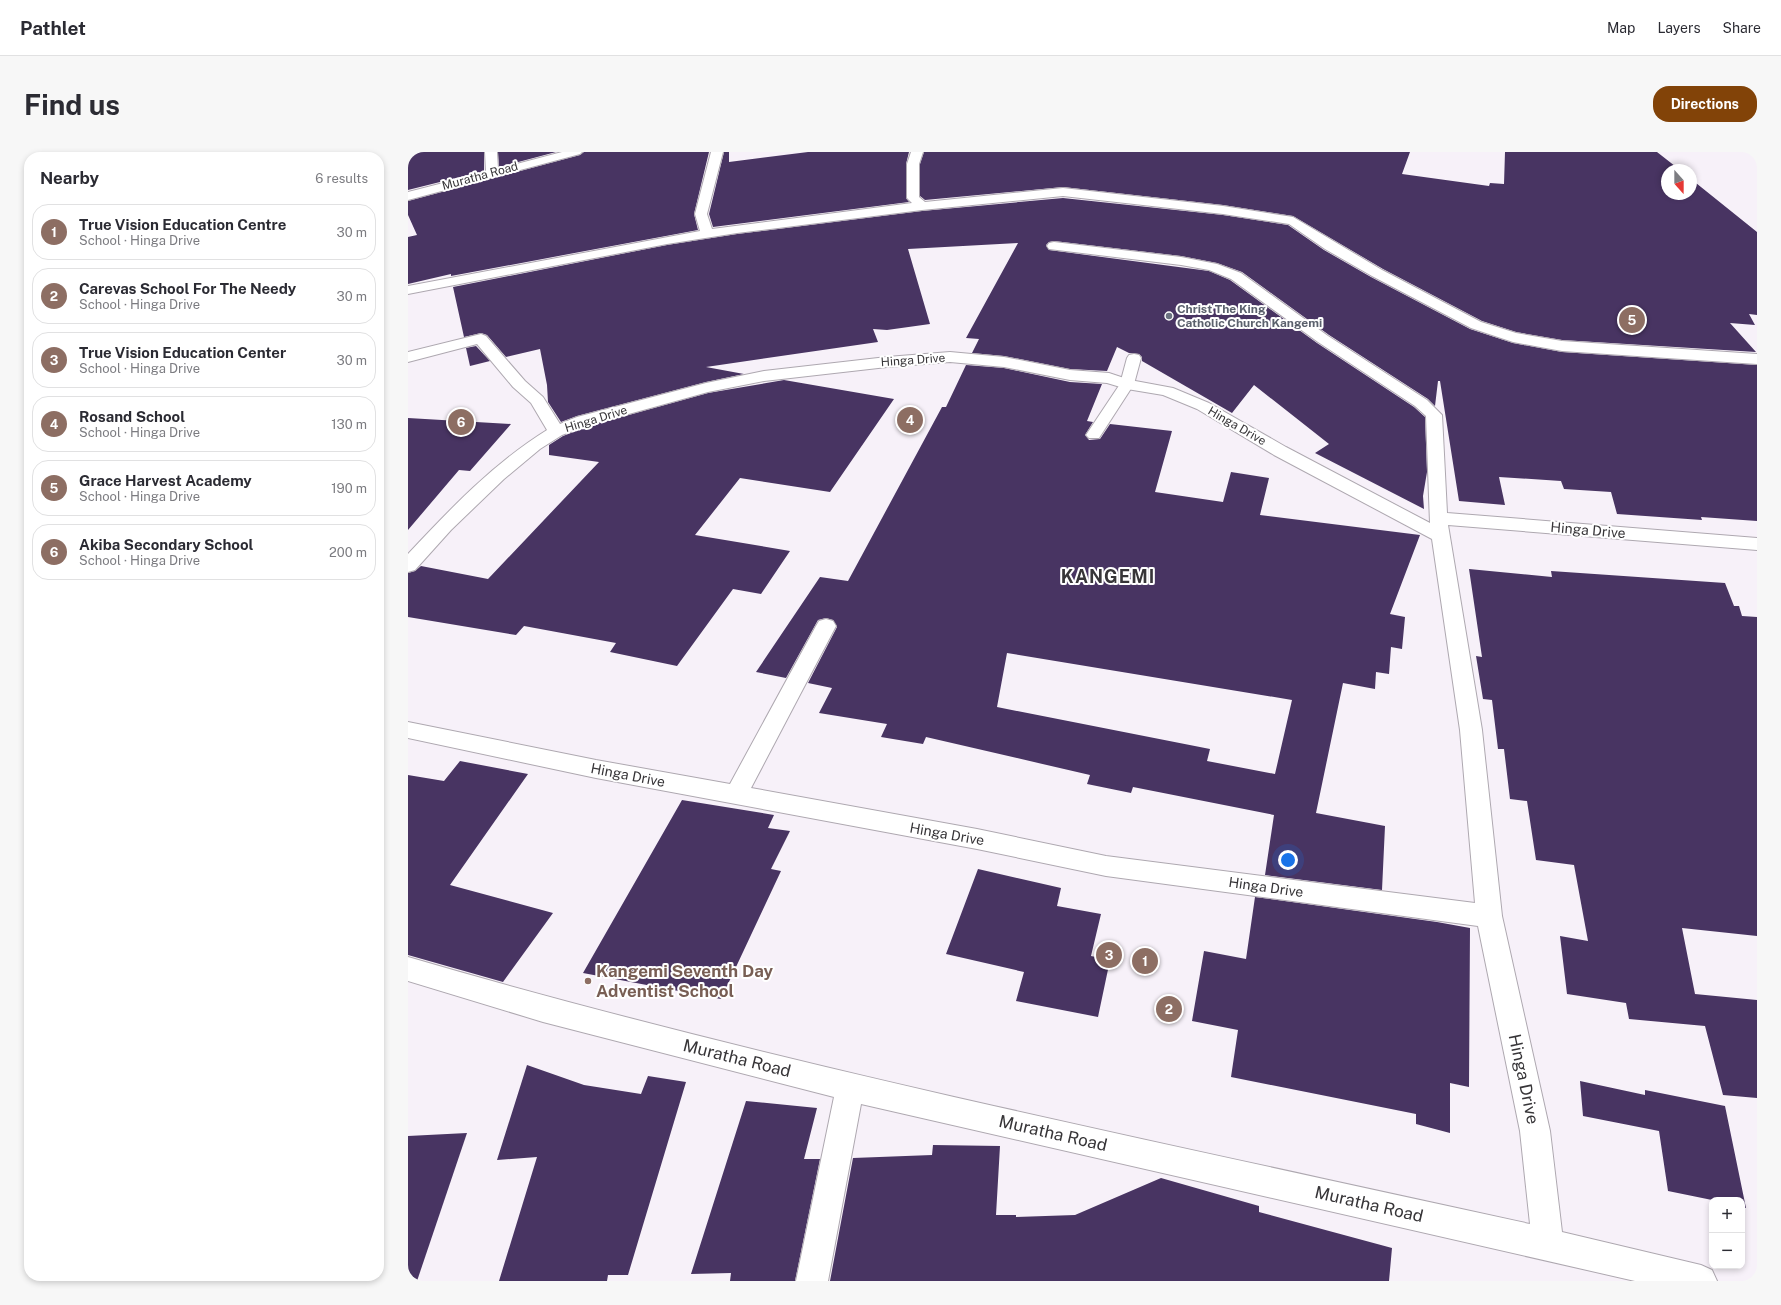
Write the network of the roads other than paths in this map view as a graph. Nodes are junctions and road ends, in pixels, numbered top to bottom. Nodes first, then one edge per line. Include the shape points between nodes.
1 (491, 152) edge
2 (576, 152) edge
3 (717, 152) edge
4 (917, 152) edge
5 (492, 173) junction
6 (408, 196) edge
7 (922, 206) junction
8 (707, 234) junction
9 (1054, 246) dead end
10 (408, 290) edge
11 (408, 357) edge
12 (1134, 358) dead end
13 (1757, 359) edge
14 (1127, 384) junction
15 (556, 431) junction
16 (1094, 435) dead end
17 (1439, 527) junction
18 (1757, 544) edge
19 (408, 566) edge
20 (826, 626) dead end
21 (408, 730) edge
22 (736, 795) junction
23 (1489, 916) junction
24 (408, 970) edge
25 (850, 1087) junction
26 (1548, 1244) junction
27 (812, 1281) edge
28 (1701, 1281) edge

1 - 5 street
2 - 5 street, Muratha Road
3 - 8 street via 700,214
4 - 7 street via 913,164 913,198
5 - 6 street, Muratha Road
7 - 8 street
7 - 13 street via 1063,192 1293,221 1330,246 1384,276 1476,325 1497,332 1562,346
8 - 10 street
9 - 17 street via 1212,267 1236,276 1317,335 1421,403 1434,415
11 - 15 street via 482,339 518,384 537,400
12 - 14 lane
14 - 15 street, Hinga Drive via 1109,378 996,361 950,358 887,362 806,370 706,388 583,421
14 - 16 lane
14 - 17 street, Hinga Drive via 1167,391 1203,406 1280,452
15 - 19 street, Hinga Drive via 534,445 498,475 444,526
17 - 18 street, Hinga Drive
17 - 23 street, Hinga Drive via 1471,730
20 - 22 street
21 - 22 street, Hinga Drive
22 - 23 street, Hinga Drive via 1106,866
23 - 26 street, Hinga Drive via 1534,1131
24 - 25 street, Muratha Road via 543,1009
25 - 26 street, Muratha Road
25 - 27 street
26 - 28 street, Muratha Road

